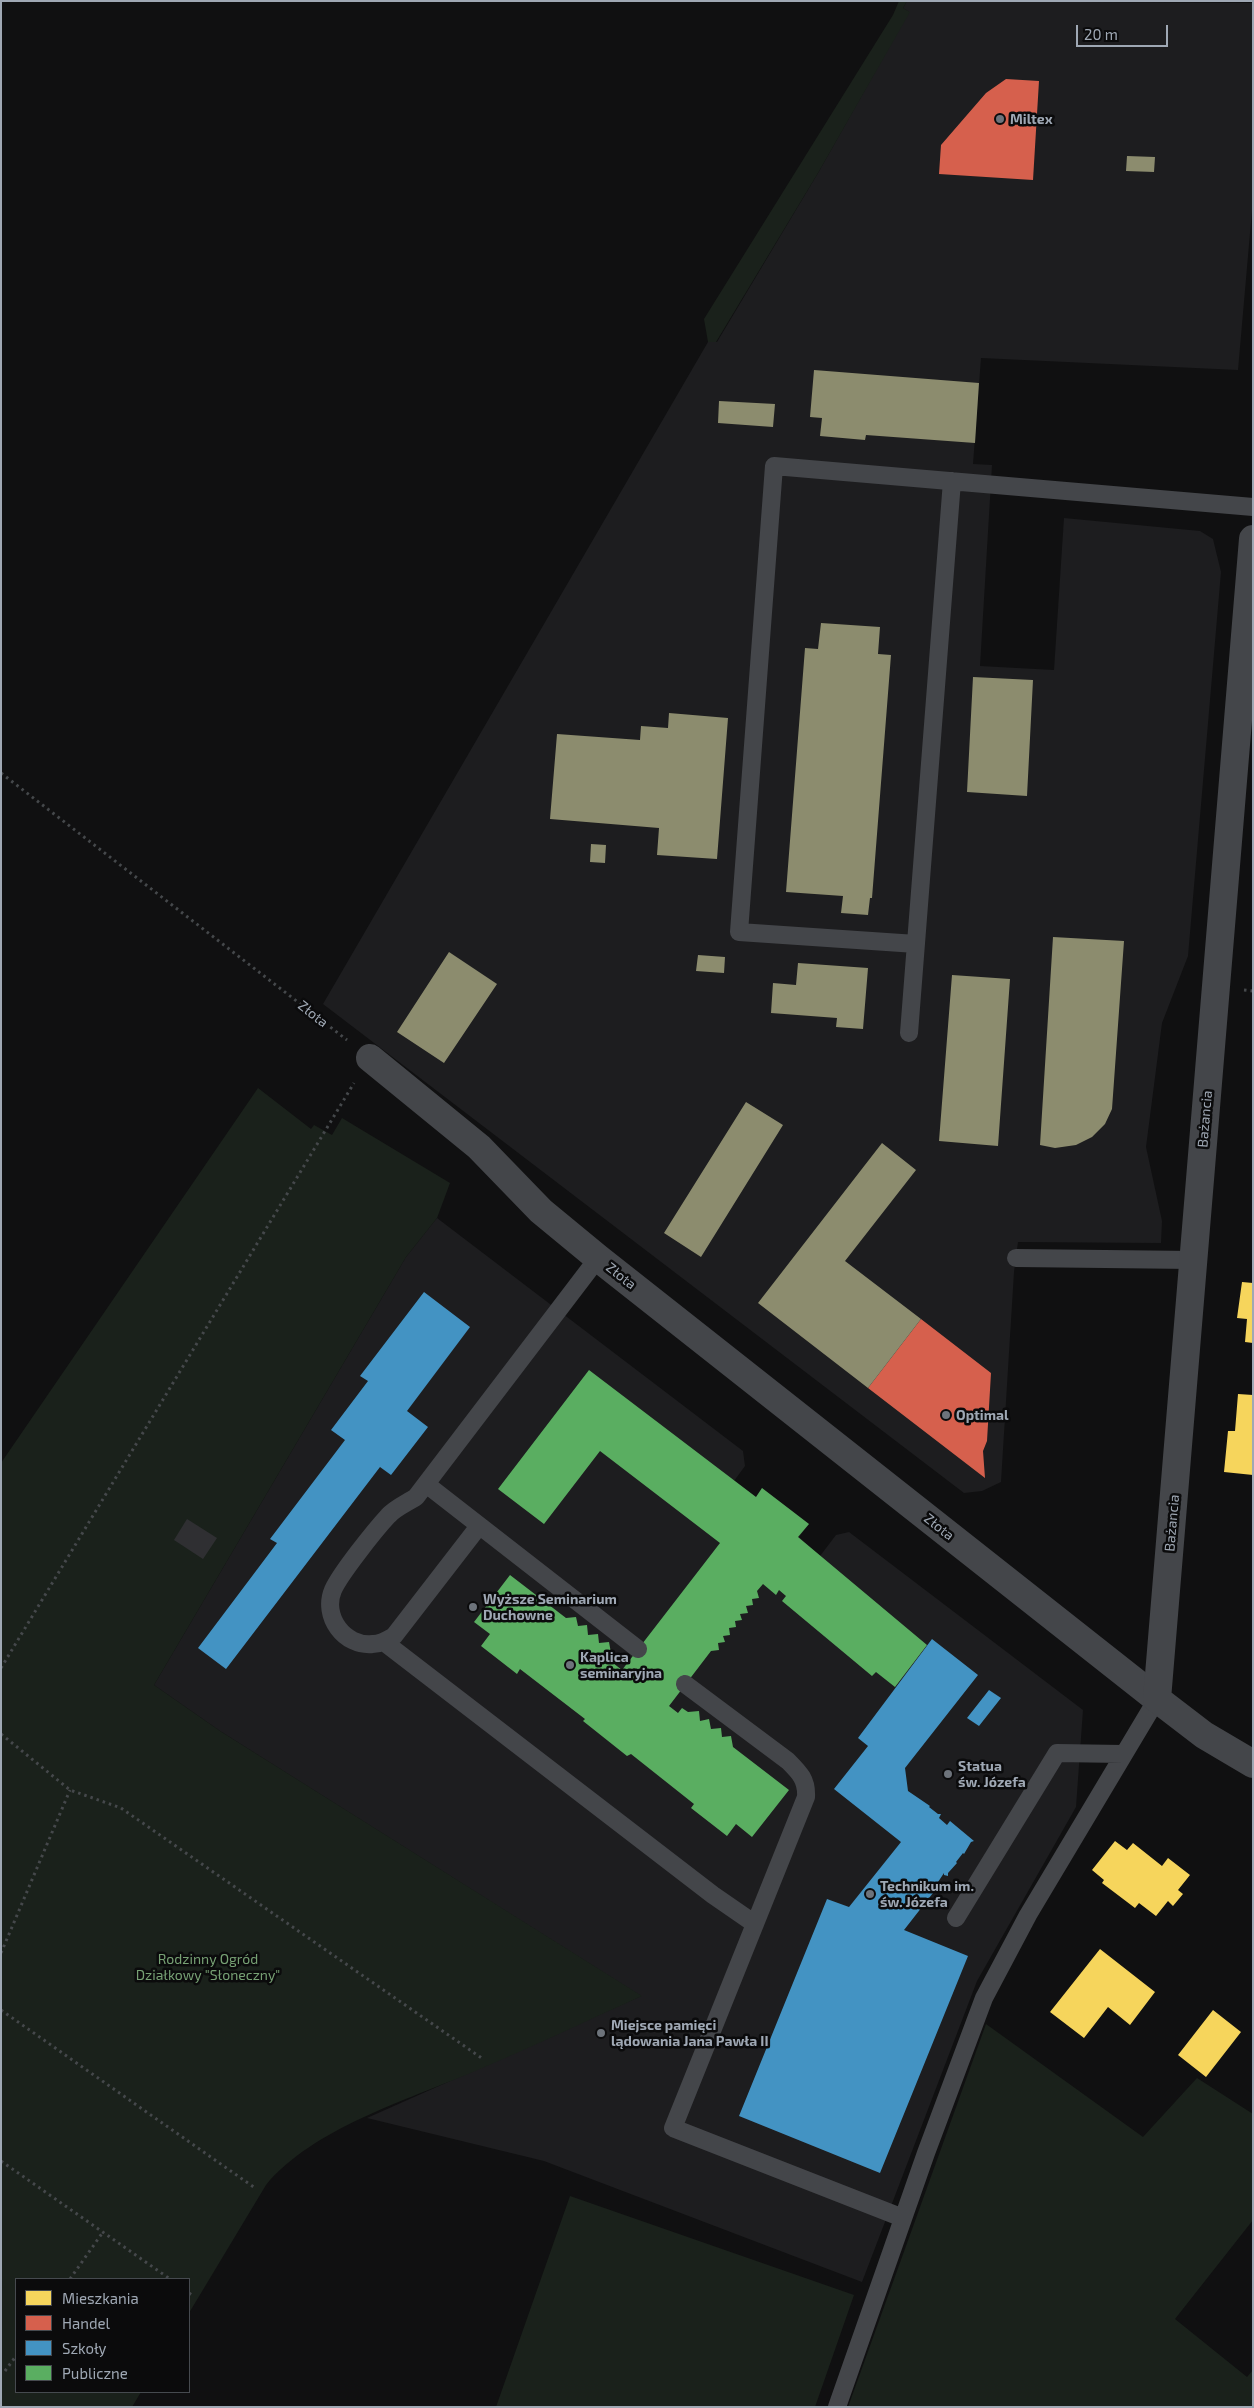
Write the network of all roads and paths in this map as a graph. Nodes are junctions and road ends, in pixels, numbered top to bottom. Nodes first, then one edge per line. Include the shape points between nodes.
1 (952, 481) junction
2 (1253, 507) edge
3 (1253, 539) edge
4 (1, 772) edge
5 (916, 944) junction
6 (909, 1033) dead end
7 (370, 1058) junction
8 (598, 1258) junction
9 (1016, 1258) dead end
10 (1193, 1260) junction
11 (426, 1484) junction
12 (479, 1526) junction
13 (384, 1642) junction
14 (638, 1648) dead end
15 (1, 1668) edge
16 (685, 1684) dead end
17 (1157, 1699) junction
18 (1, 1734) edge
19 (1123, 1754) junction
20 (1253, 1764) edge
21 (70, 1790) junction
22 (956, 1918) dead end
23 (755, 1924) junction
24 (1, 1953) edge
25 (1, 2010) edge
26 (482, 2059) dead end
27 (1, 2161) edge
28 (255, 2188) dead end
29 (903, 2218) junction
30 (103, 2232) junction
31 (71, 2278) edge
32 (169, 2278) edge
33 (15, 2357) edge
34 (5, 2371) dead end
35 (837, 2407) edge

1 - 2 lane
1 - 5 lane
1 - 5 lane via 774,466 739,932
3 - 10 street, Bażancia
4 - 7 path, Złota
5 - 6 lane
7 - 8 street, Złota via 479,1147 541,1211
7 - 15 path
8 - 11 lane
8 - 17 street, Złota
9 - 10 lane
10 - 17 street, Bażancia
11 - 12 lane
11 - 13 lane via 416,1497 389,1515 333,1590 330,1601 331,1613 341,1633 361,1643
12 - 13 lane via 402,1628
12 - 14 lane
13 - 23 lane
16 - 23 lane via 788,1761 802,1775 807,1786 806,1797
17 - 19 lane
17 - 20 street, Złota via 1204,1735
18 - 21 path
19 - 22 lane via 1057,1753
19 - 29 lane via 1028,1915 984,1998
21 - 24 path
21 - 26 path via 121,1808
23 - 29 lane via 672,2128
25 - 28 path
27 - 30 path
29 - 35 lane
30 - 31 path
30 - 32 path
33 - 34 path

